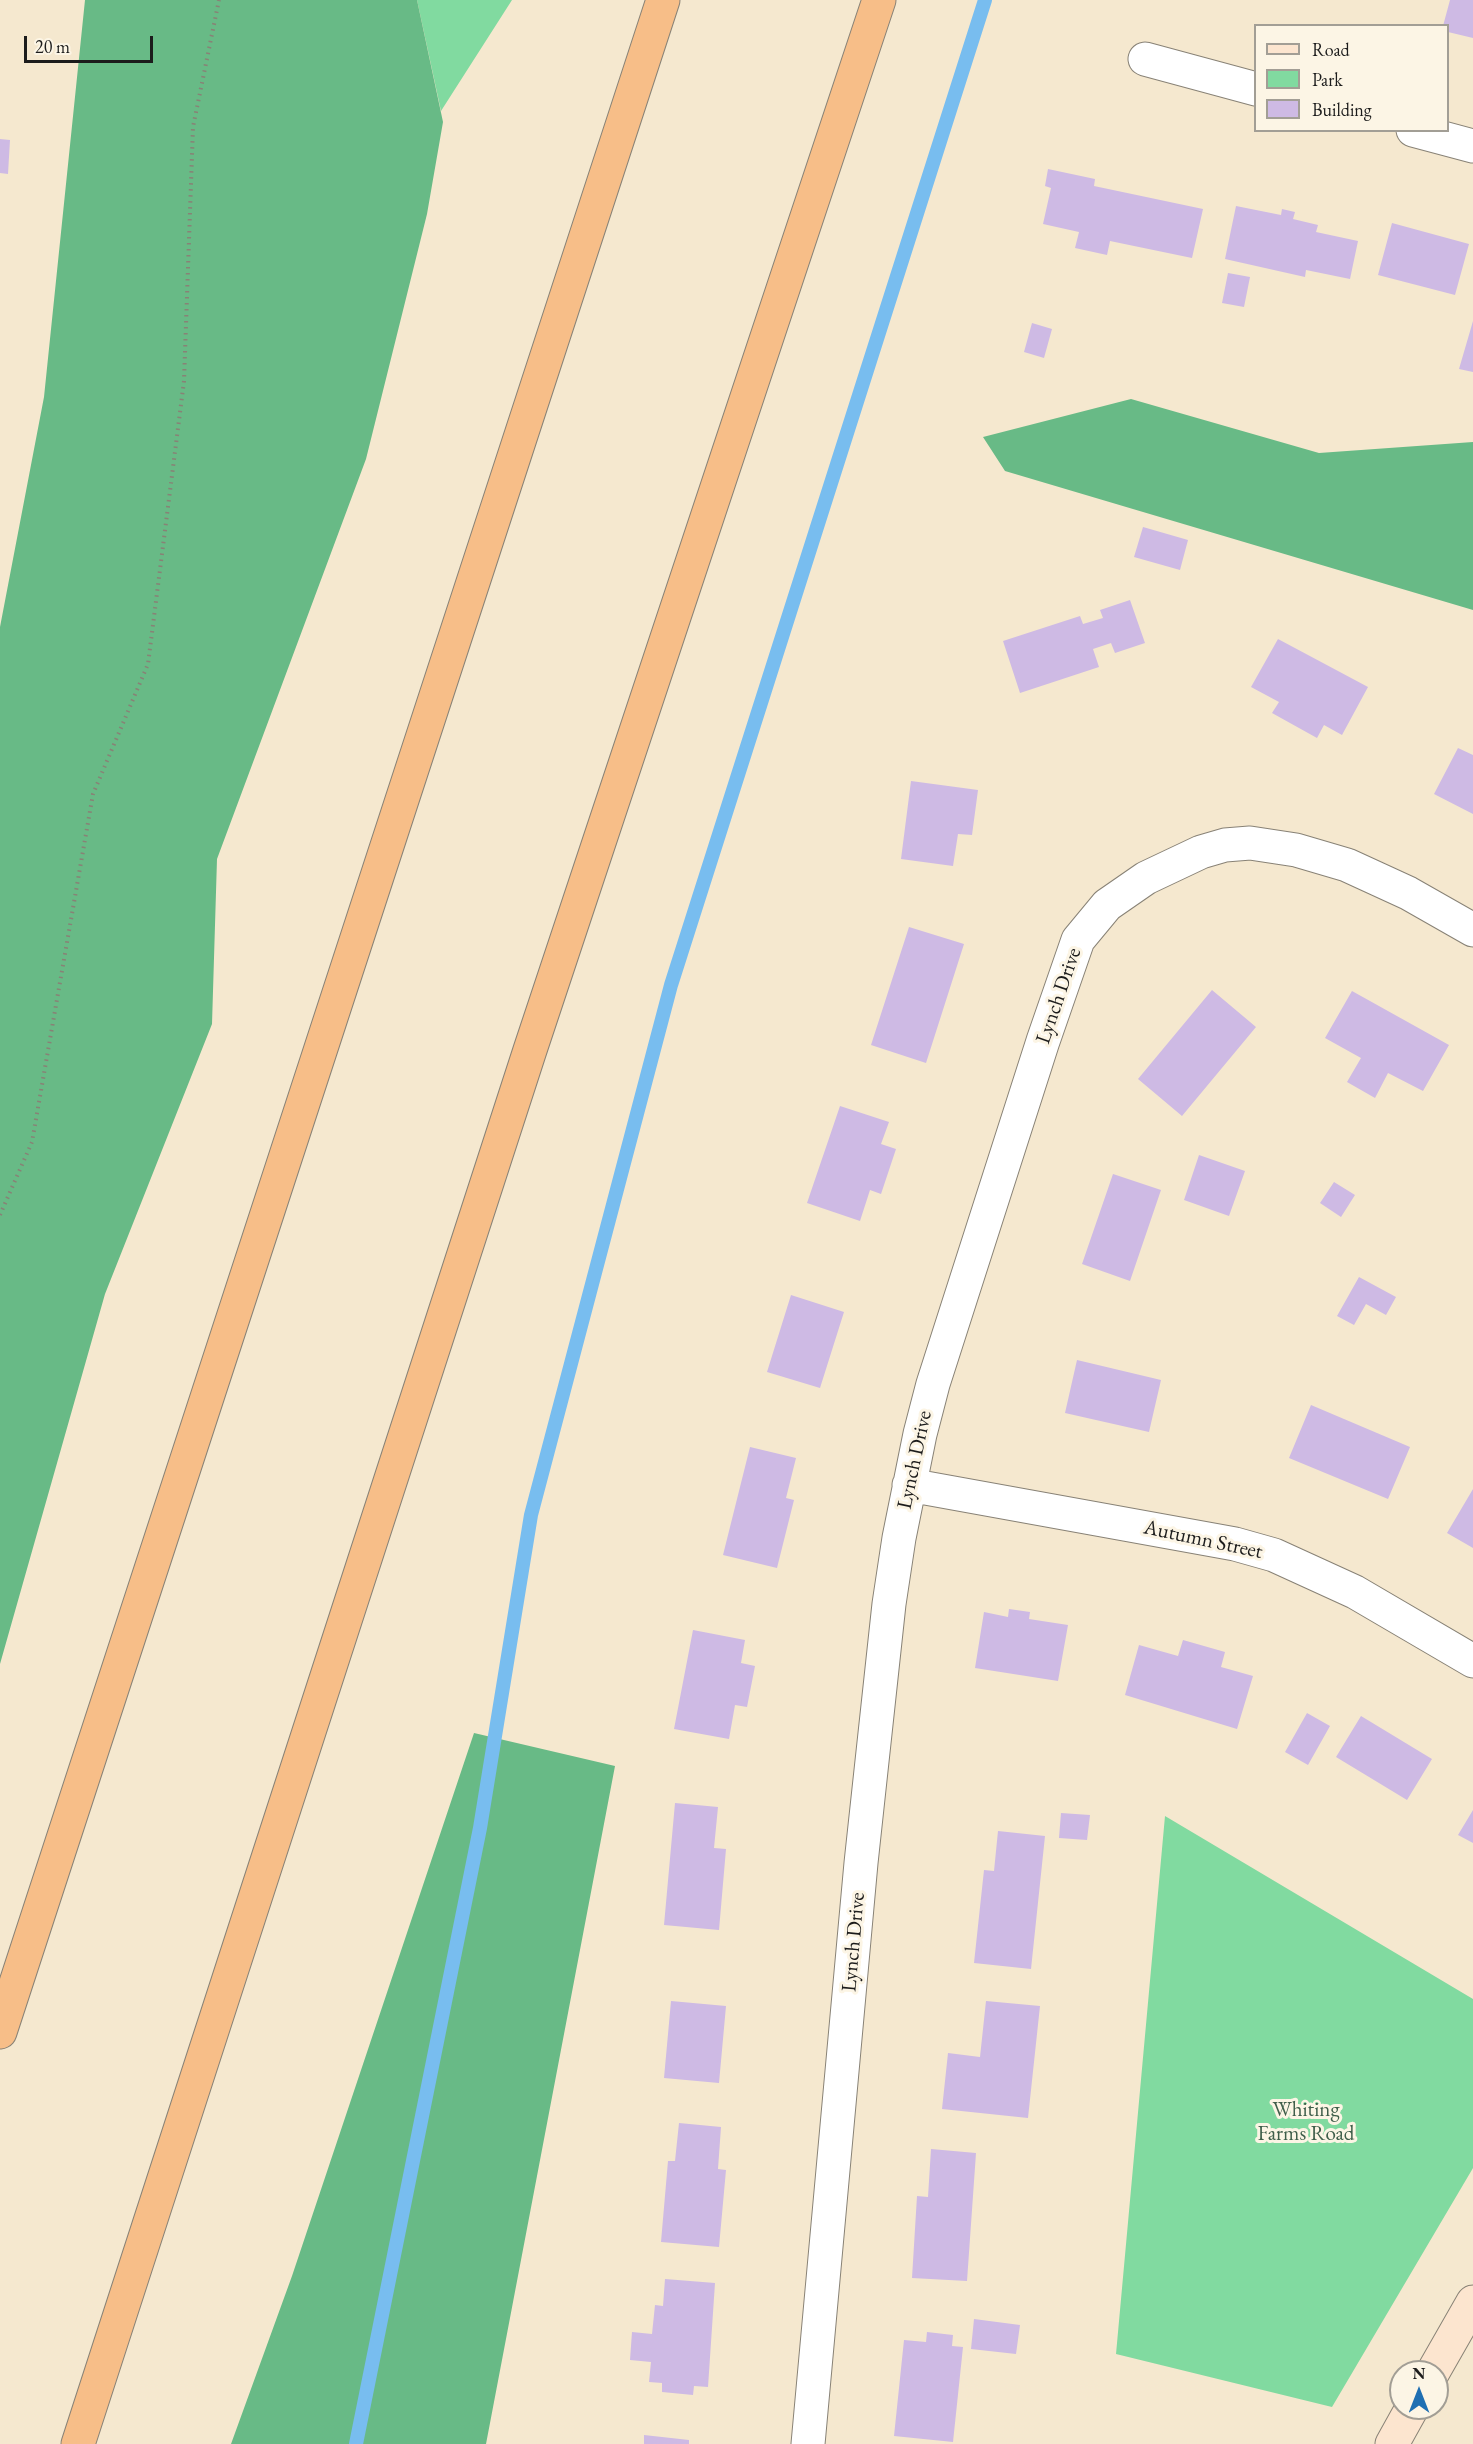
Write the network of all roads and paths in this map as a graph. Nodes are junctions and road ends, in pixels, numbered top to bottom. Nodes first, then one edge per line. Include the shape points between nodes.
1 (219, 0) edge
2 (663, 0) edge
3 (879, 0) edge
4 (1144, 59) dead end
5 (1254, 88) edge
6 (1420, 132) edge
7 (1473, 146) edge
8 (1473, 930) edge
9 (0, 1215) edge
10 (909, 1485) junction
11 (1473, 1661) edge
12 (0, 2032) edge
13 (1473, 2302) edge
14 (1440, 2360) edge
15 (1405, 2420) edge
16 (78, 2444) edge
17 (808, 2444) edge
18 (1392, 2444) edge

1 - 9 path via 193,127 184,381 148,664 93,794 32,1142
2 - 12 highway
3 - 16 highway via 530,1050
4 - 5 street
6 - 7 street
8 - 10 street, Lynch Drive via 1408,893 1347,865 1296,850 1250,843 1225,845 1176,863 1146,878 1107,906 1078,940 1070,959 933,1384
10 - 11 street, Autumn Street via 1235,1544 1274,1555 1355,1592
10 - 17 street, Lynch Drive via 890,1604 861,1863
13 - 14 main road
15 - 18 main road

